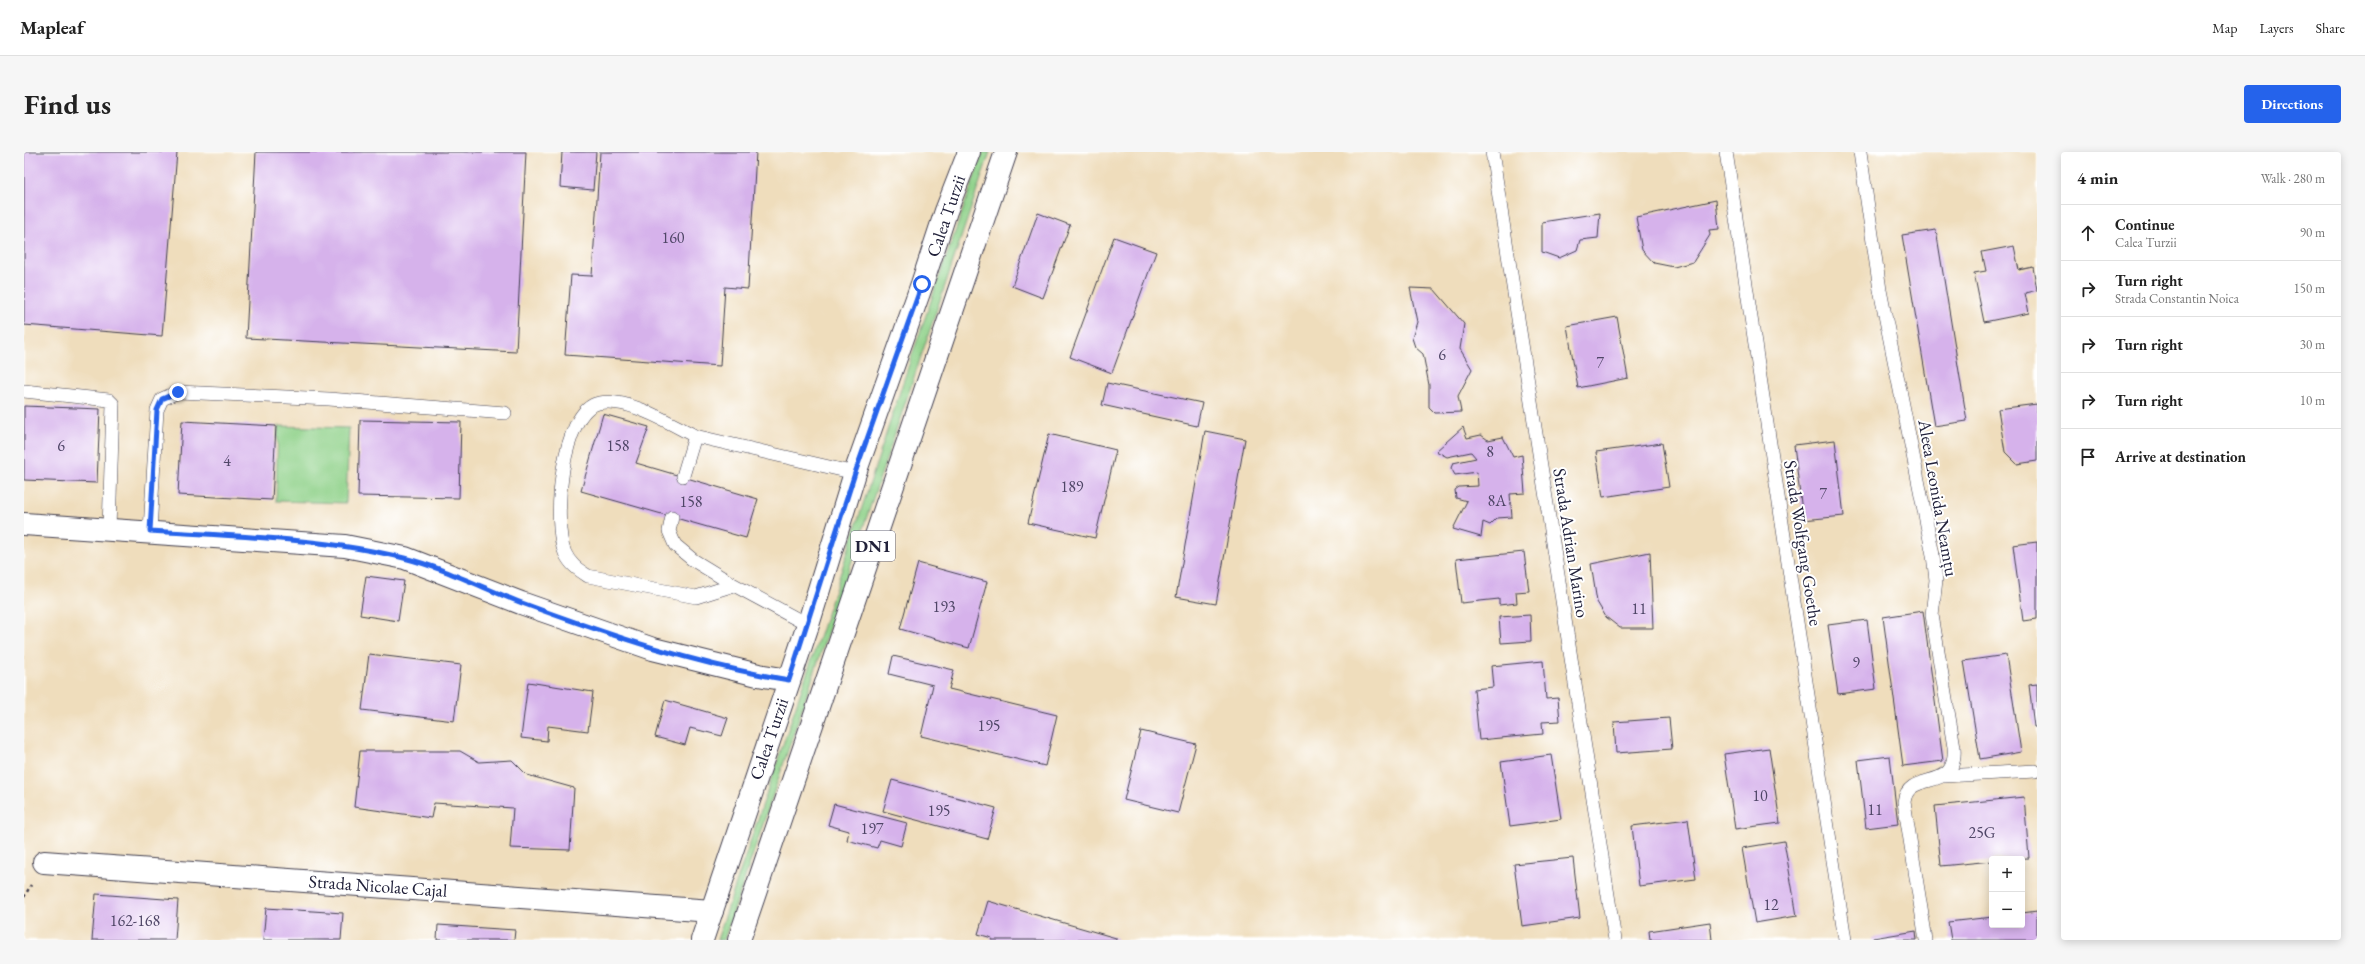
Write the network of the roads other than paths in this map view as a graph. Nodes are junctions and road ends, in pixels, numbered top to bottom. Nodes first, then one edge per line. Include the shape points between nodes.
1 (969, 152) edge
2 (1006, 152) edge
3 (1492, 152) edge
4 (1726, 152) edge
5 (1860, 152) edge
6 (24, 391) edge
7 (506, 413) dead end
8 (695, 436) junction
9 (855, 473) junction
10 (683, 476) dead end
11 (672, 517) dead end
12 (24, 524) edge
13 (109, 528) junction
14 (150, 531) junction
15 (734, 585) junction
16 (808, 625) junction
17 (789, 680) junction
18 (2035, 771) dead end
19 (1944, 776) junction
20 (44, 862) dead end
21 (712, 911) junction
22 (702, 940) edge
23 (739, 940) edge
24 (1615, 940) edge
25 (1845, 940) edge
26 (1926, 940) edge

1 - 9 main road, Calea Turzii / DN1
2 - 23 main road, Calea Turzii / DN1
3 - 24 lane, Strada Adrian Marino
4 - 25 lane, Strada Wolfgang Goethe
5 - 19 lane, Aleea Leonida Neamțu via 1880,290 1936,580 1932,615 1954,756 1954,764
6 - 13 lane via 109,400 113,404
7 - 14 lane via 329,398 178,392 162,399 157,410
8 - 9 lane
8 - 10 lane
8 - 15 lane via 646,412 614,402 597,403 583,410 573,428 565,460 558,513 559,534 574,567 588,576 696,597
9 - 16 main road, Calea Turzii / DN1
11 - 15 lane via 669,531 675,545 693,560
12 - 13 main road
13 - 14 main road
14 - 17 main road via 345,546 405,558 521,603 653,649 758,675
15 - 16 lane
16 - 17 main road, Calea Turzii / DN1
17 - 21 main road, Calea Turzii / DN1
18 - 19 lane
19 - 26 lane via 1913,785 1905,793 1904,802
20 - 21 main road, Strada Nicolae Cajal
21 - 22 main road, Calea Turzii / DN1

